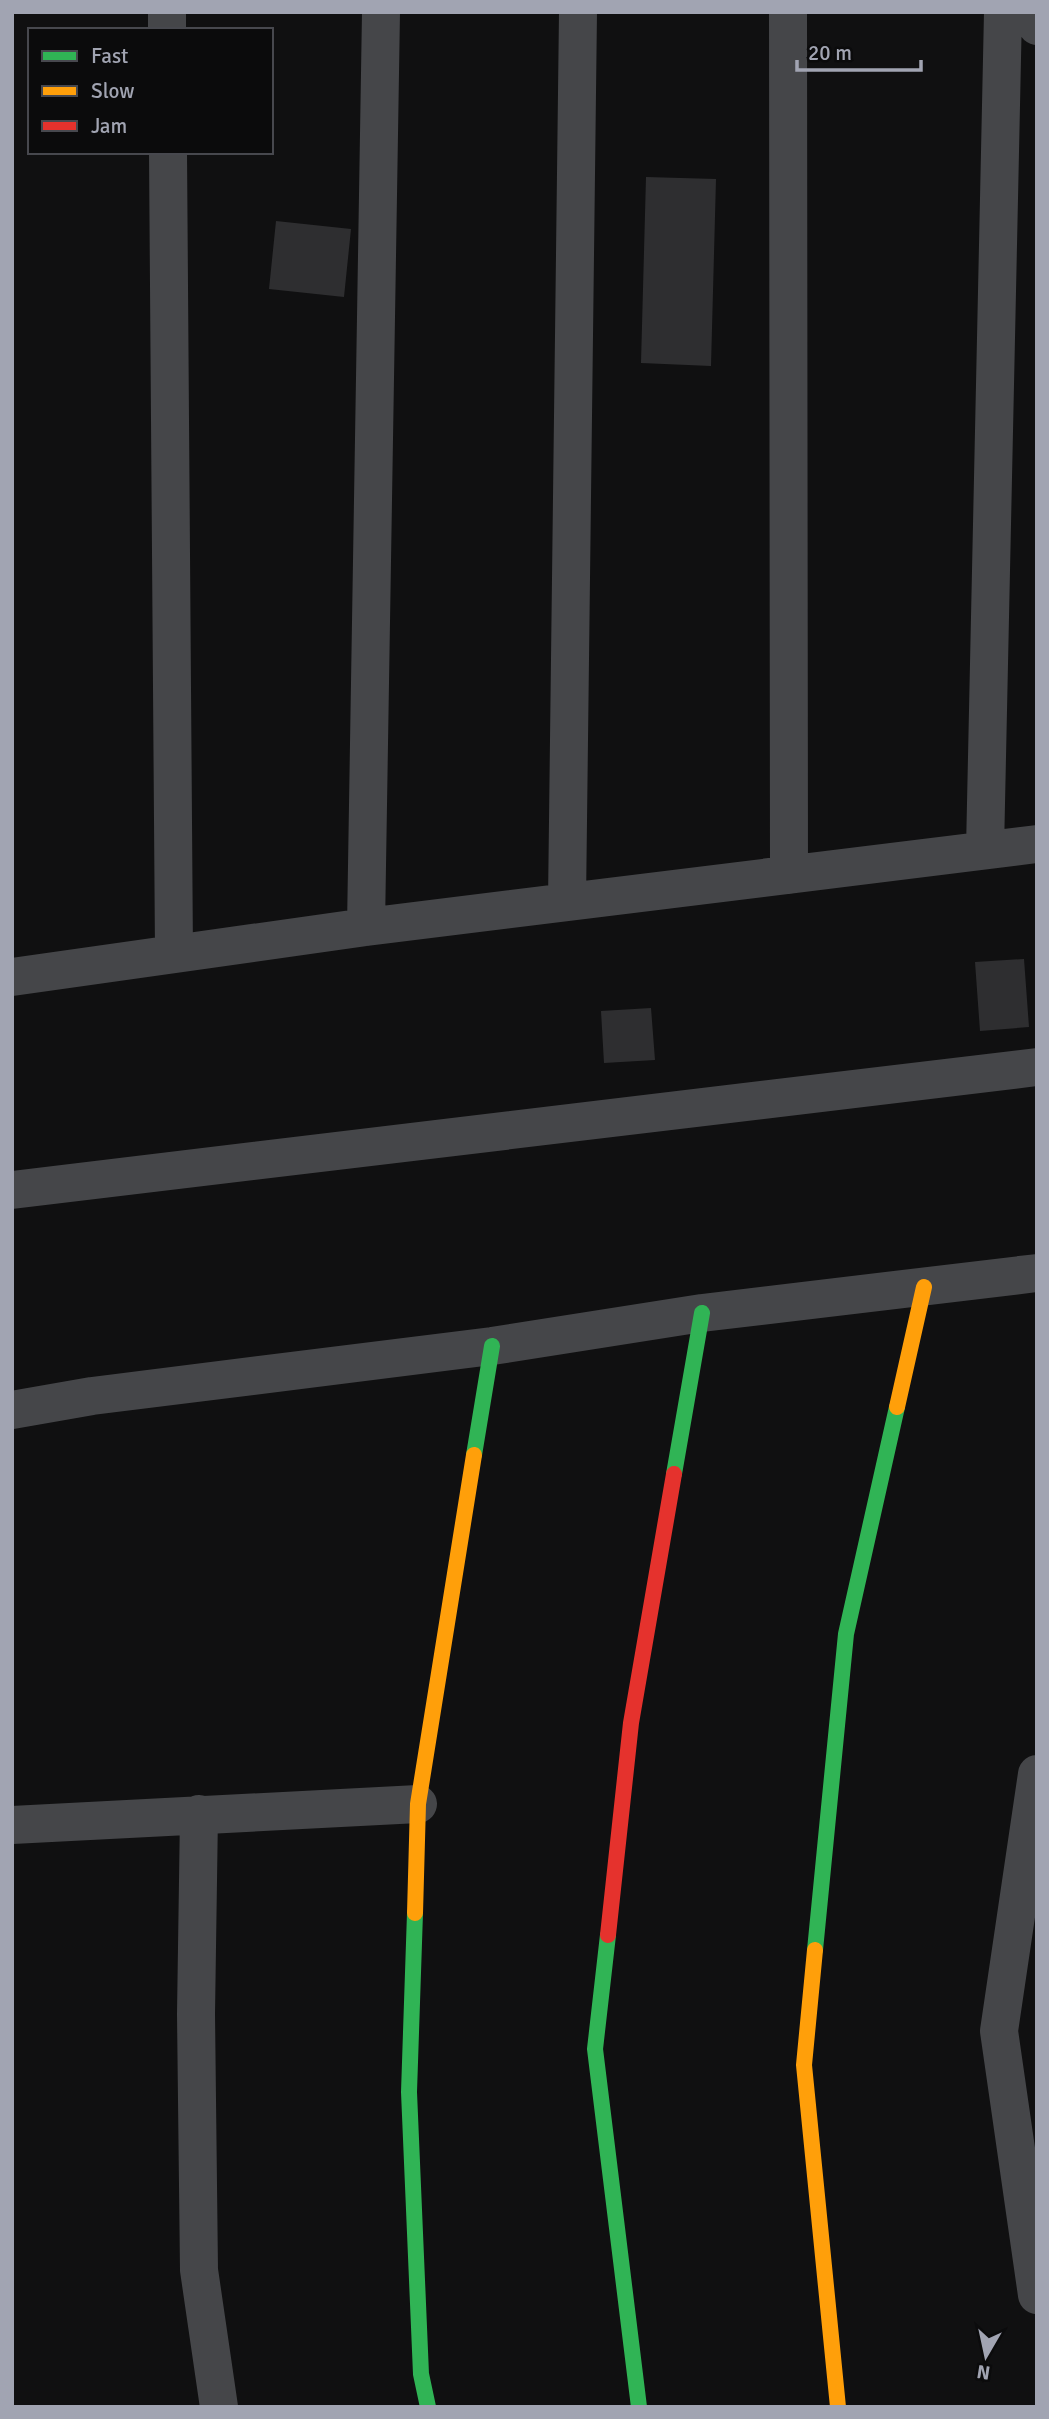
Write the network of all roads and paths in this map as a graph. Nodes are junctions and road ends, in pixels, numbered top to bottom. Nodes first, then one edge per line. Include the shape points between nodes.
1 (381, 12) edge
2 (578, 12) edge
3 (788, 12) edge
4 (1003, 12) edge
5 (1027, 12) edge
6 (1037, 26) edge
7 (168, 154) edge
8 (1037, 844) edge
9 (985, 850) junction
10 (789, 874) junction
11 (567, 902) junction
12 (366, 926) junction
13 (174, 954) junction
14 (12, 978) edge
15 (1037, 1067) edge
16 (12, 1190) edge
17 (1037, 1273) edge
18 (924, 1287) junction
19 (702, 1313) junction
20 (492, 1346) junction
21 (12, 1410) edge
22 (1037, 1774) edge
23 (418, 1804) junction
24 (199, 1814) junction
25 (12, 1825) edge
26 (1037, 2295) edge
27 (219, 2407) edge
28 (428, 2407) edge
29 (639, 2407) edge
30 (838, 2407) edge

1 - 12 street
2 - 11 street
3 - 10 street
4 - 9 street
5 - 6 street
7 - 13 street
8 - 9 street
9 - 10 street
10 - 11 street
11 - 12 street
12 - 13 street
13 - 14 street
15 - 16 street
17 - 18 street
18 - 19 street
18 - 30 street via 846,1634 804,2065
19 - 20 street
19 - 29 street via 631,1723 594,2049
20 - 21 street
20 - 23 street
22 - 26 street via 999,2031
23 - 24 street
23 - 28 street via 409,2092 421,2374
24 - 25 street
24 - 27 street via 199,2270

